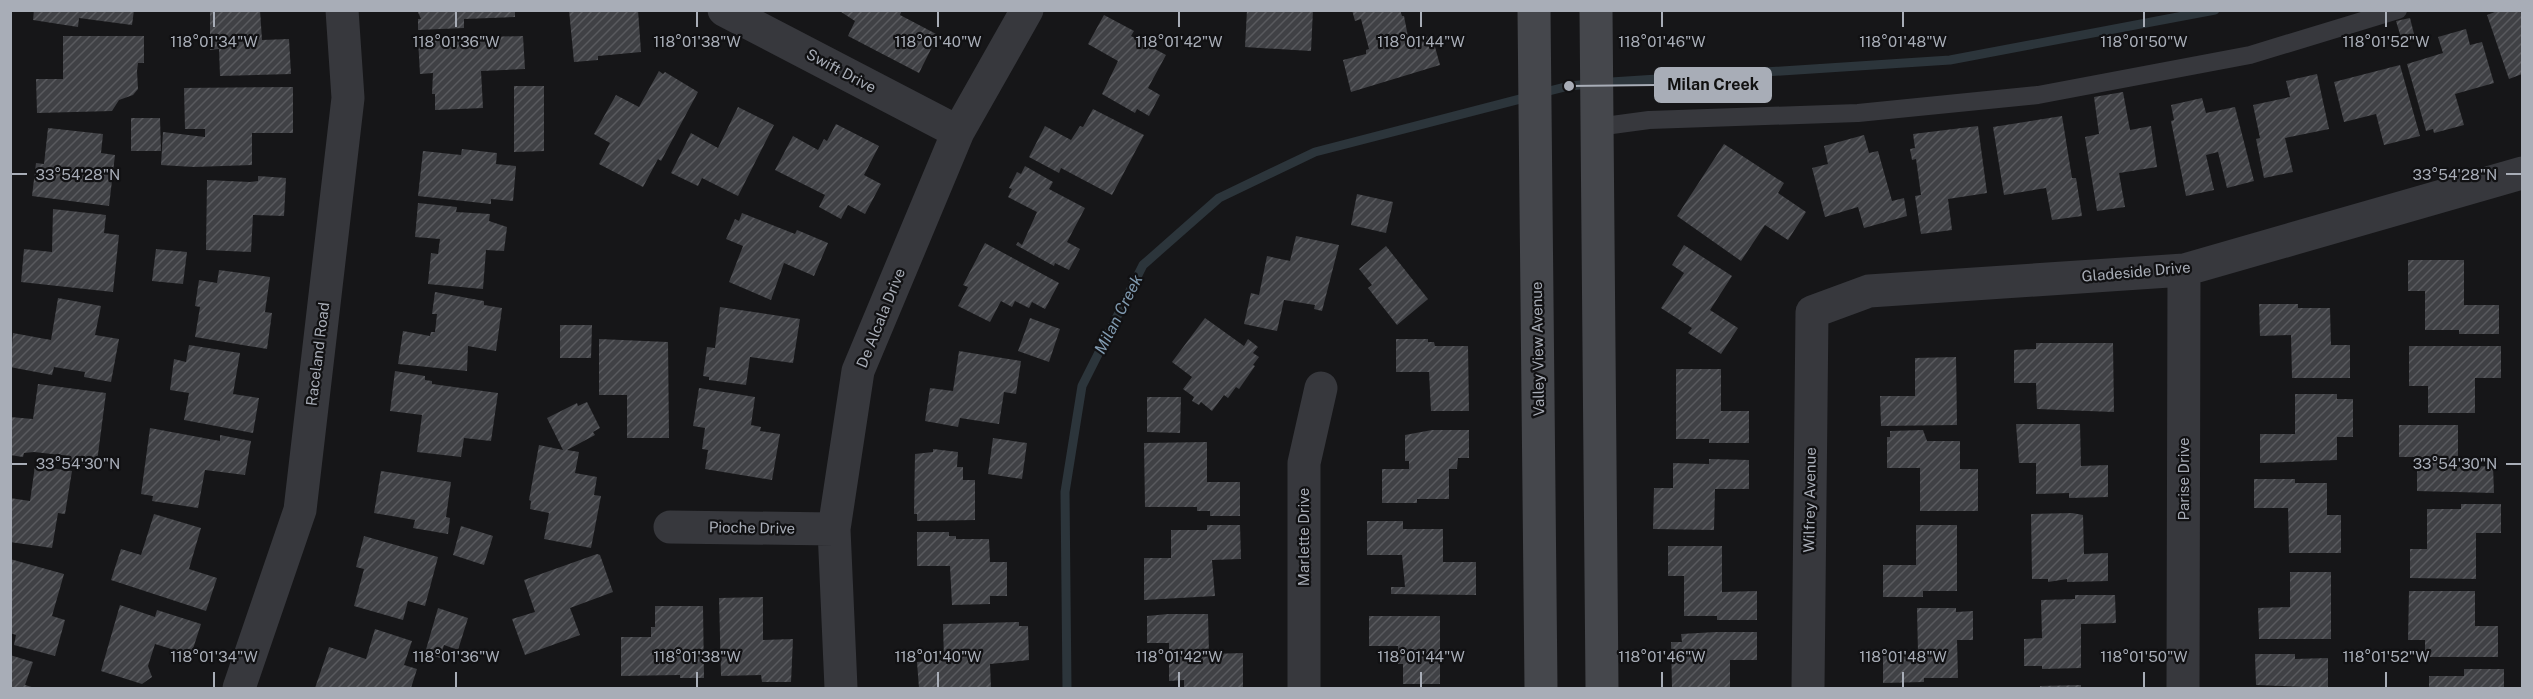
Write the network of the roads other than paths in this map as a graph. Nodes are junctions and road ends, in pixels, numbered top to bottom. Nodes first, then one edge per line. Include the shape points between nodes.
1 (342, 10) edge
2 (724, 10) edge
3 (1027, 10) edge
4 (1534, 10) edge
5 (1596, 10) edge
6 (2398, 10) edge
7 (1597, 127) junction
8 (958, 132) junction
9 (2523, 173) edge
10 (2184, 270) junction
11 (1812, 312) joint
12 (1321, 388) dead end
13 (670, 527) dead end
14 (834, 529) junction
15 (238, 688) edge
16 (842, 688) edge
17 (1304, 688) edge
18 (1541, 688) edge
19 (1602, 688) edge
20 (1808, 688) edge
21 (2183, 688) edge

1 - 15 street, Raceland Road via 348,98 300,510
2 - 8 street, Swift Drive
3 - 8 street, De Alcala Drive
4 - 18 main road, Valley View Avenue
5 - 7 main road
6 - 7 lane via 2250,55 2038,95 1858,113 1649,120
7 - 19 main road
8 - 14 street, De Alcala Drive via 858,371
9 - 10 street, Gladeside Drive
10 - 11 street, Gladeside Drive via 1869,291
10 - 21 street, Parise Drive
11 - 20 street, Wilfrey Avenue
12 - 17 street, Marlette Drive via 1304,463
13 - 14 street, Pioche Drive
14 - 16 street, De Alcala Drive

